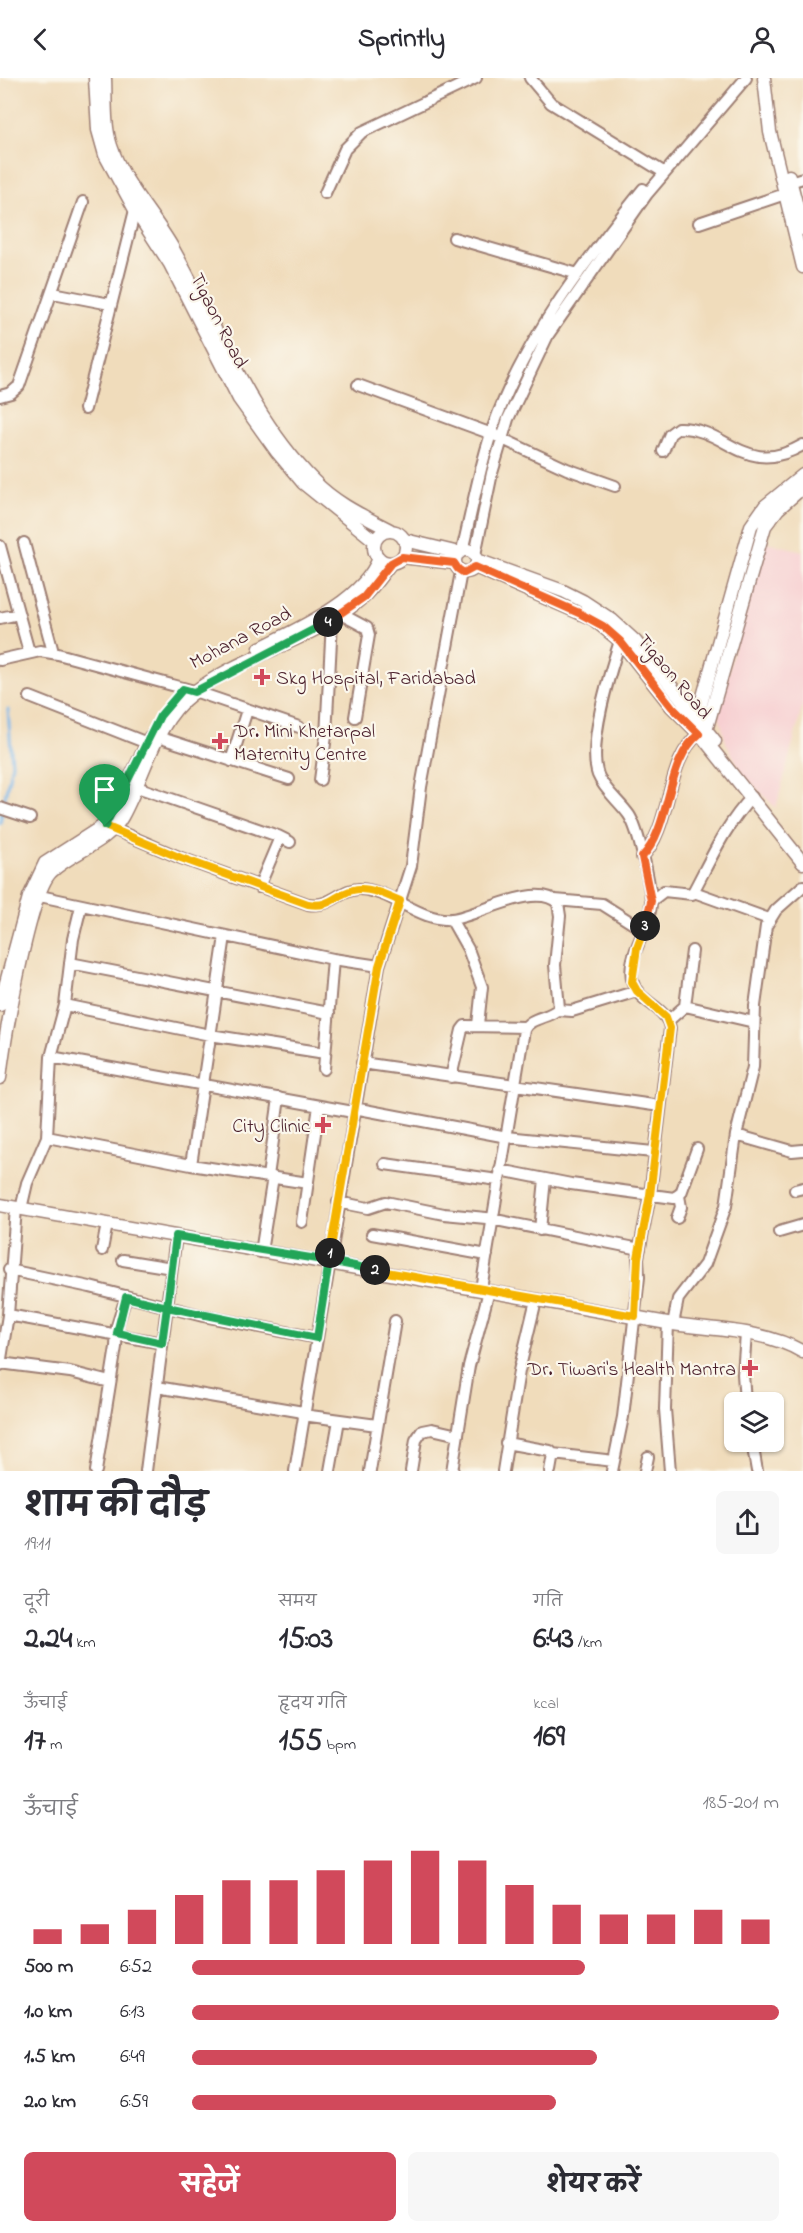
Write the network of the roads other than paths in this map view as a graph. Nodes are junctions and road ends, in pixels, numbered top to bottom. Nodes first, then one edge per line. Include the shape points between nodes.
1 (95, 78) edge
2 (105, 78) edge
3 (476, 78) edge
4 (530, 78) edge
5 (735, 78) edge
6 (746, 78) edge
7 (764, 78) edge
8 (771, 78) edge
9 (662, 171) junction
10 (803, 178) edge
11 (325, 193) dead end
12 (791, 195) edge
13 (83, 202) dead end
14 (135, 210) junction
15 (699, 223) dead end
16 (803, 229) edge
17 (454, 238) dead end
18 (803, 267) edge
19 (578, 274) junction
20 (53, 293) junction
21 (111, 303) junction
22 (227, 365) junction
23 (358, 385) dead end
24 (0, 396) edge
25 (85, 409) dead end
26 (497, 436) junction
27 (803, 445) edge
28 (663, 451) dead end
29 (803, 475) edge
30 (615, 486) dead end
31 (803, 487) edge
32 (390, 530) junction
33 (405, 540) junction
34 (375, 541) junction
35 (24, 543) dead end
36 (0, 546) edge
37 (2, 559) edge
38 (459, 559) junction
39 (391, 560) junction
40 (476, 561) junction
41 (18, 614) junction
42 (336, 617) junction
43 (0, 618) edge
44 (620, 641) junction
45 (29, 652) junction
46 (53, 652) junction
47 (0, 660) edge
48 (189, 690) junction
49 (30, 698) dead end
50 (247, 710) junction
51 (355, 717) dead end
52 (299, 727) dead end
53 (699, 727) junction
54 (153, 740) junction
55 (231, 760) junction
56 (289, 779) dead end
57 (320, 780) dead end
58 (137, 786) junction
59 (752, 797) junction
60 (0, 808) edge
61 (30, 818) dead end
62 (110, 828) junction
63 (278, 836) junction
64 (290, 842) dead end
65 (803, 850) edge
66 (642, 857) junction
67 (803, 863) edge
68 (803, 886) edge
69 (259, 887) junction
70 (694, 892) junction
71 (40, 896) junction
72 (555, 900) junction
73 (400, 901) junction
74 (651, 901) junction
75 (81, 906) junction
76 (451, 919) junction
77 (769, 919) junction
78 (643, 930) junction
79 (225, 936) junction
80 (692, 951) dead end
81 (333, 959) junction
82 (70, 963) junction
83 (379, 966) junction
84 (216, 991) junction
85 (637, 991) junction
86 (0, 1005) edge
87 (65, 1005) junction
88 (685, 1006) junction
89 (558, 1010) junction
90 (329, 1013) junction
91 (668, 1020) junction
92 (754, 1022) junction
93 (478, 1025) junction
94 (525, 1027) junction
95 (210, 1035) junction
96 (325, 1053) junction
97 (51, 1057) junction
98 (362, 1063) junction
99 (324, 1069) dead end
100 (451, 1077) junction
101 (0, 1078) edge
102 (203, 1084) junction
103 (515, 1087) junction
104 (279, 1098) junction
105 (320, 1106) junction
106 (660, 1106) junction
107 (353, 1110) junction
108 (736, 1135) junction
109 (47, 1137) junction
110 (507, 1137) junction
111 (697, 1149) dead end
112 (803, 1150) edge
113 (653, 1152) junction
114 (386, 1164) dead end
115 (191, 1165) junction
116 (499, 1175) junction
117 (271, 1177) junction
118 (545, 1179) junction
119 (308, 1183) junction
120 (650, 1195) junction
121 (679, 1196) junction
122 (338, 1202) junction
123 (0, 1205) edge
124 (18, 1208) junction
125 (677, 1218) dead end
126 (493, 1219) junction
127 (302, 1222) dead end
128 (107, 1224) junction
129 (803, 1226) edge
130 (540, 1230) junction
131 (779, 1232) dead end
132 (372, 1234) dead end
133 (176, 1236) junction
134 (640, 1249) junction
135 (102, 1250) dead end
136 (261, 1252) junction
137 (487, 1255) junction
138 (123, 1260) dead end
139 (329, 1261) junction
140 (172, 1268) junction
141 (9, 1270) junction
142 (485, 1290) junction
143 (126, 1297) junction
144 (536, 1300) junction
145 (167, 1307) junction
146 (8, 1315) junction
147 (635, 1316) junction
148 (395, 1321) dead end
149 (670, 1323) junction
150 (117, 1333) junction
151 (746, 1334) junction
152 (317, 1338) junction
153 (162, 1343) junction
154 (803, 1352) edge
155 (0, 1364) edge
156 (110, 1382) junction
157 (157, 1387) junction
158 (744, 1392) edge
159 (303, 1414) junction
160 (339, 1420) junction
161 (377, 1425) junction
162 (458, 1435) junction
163 (506, 1443) junction
164 (754, 1452) edge
165 (553, 1454) junction
166 (648, 1456) dead end
167 (613, 1466) edge
168 (96, 1471) edge
169 (146, 1471) edge
170 (295, 1471) edge
171 (330, 1471) edge
172 (370, 1471) edge
173 (411, 1471) edge
174 (452, 1471) edge
175 (502, 1471) edge
176 (550, 1471) edge
177 (645, 1471) edge
178 (670, 1471) edge
179 (757, 1471) edge

1 - 14 street, Tigaon Road via 97,121 105,155
2 - 22 street, Tigaon Road via 112,149 173,248
3 - 11 street via 362,132 345,149
4 - 9 street via 551,103
5 - 9 street
6 - 9 street
7 - 12 street via 769,123
8 - 12 street
9 - 19 street
9 - 26 street via 548,335
10 - 12 street
12 - 15 street
12 - 16 street
12 - 18 street
13 - 20 street
14 - 21 street
14 - 22 street, Tigaon Road
17 - 19 street
19 - 26 street via 513,378
20 - 21 street
20 - 24 street via 19,386
21 - 25 street
22 - 32 street, Tigaon Road via 312,479 344,506
22 - 34 street, Tigaon Road via 239,399 303,483
23 - 26 street
26 - 30 street via 567,469
26 - 38 street
26 - 40 street
27 - 28 street via 761,458 694,430 678,429 670,434
29 - 53 street via 765,506 751,526
31 - 53 street via 765,526
32 - 33 street
32 - 34 street
33 - 38 street
33 - 39 street via 406,546
34 - 39 street via 374,547
35 - 46 street
36 - 37 street
37 - 41 street
38 - 39 street
38 - 40 street via 469,550
38 - 40 street via 468,573
38 - 73 street via 411,867
39 - 42 street, Mohana Road via 364,597
39 - 48 street, Mohana Road via 337,604
40 - 44 street, Tigaon Road via 586,616
40 - 53 street, Tigaon Road via 563,591 606,615 635,641
41 - 43 street
41 - 45 street
42 - 48 street, Mohana Road
42 - 51 street via 367,628 369,635
42 - 57 street
44 - 53 street, Tigaon Road via 672,707
44 - 66 street via 601,711 597,769 601,781 634,824
45 - 46 street
45 - 47 street
46 - 48 street
48 - 50 street
48 - 54 street, Mohana Road
49 - 54 street
50 - 52 street
50 - 55 street
53 - 59 street, Tigaon Road
53 - 65 street
53 - 66 street via 684,753 654,840
54 - 55 street
54 - 58 street, Mohana Road
54 - 62 street, Mohana Road
55 - 56 street
58 - 62 street, Mohana Road
58 - 63 street
59 - 67 street, Tigaon Road
59 - 70 street via 714,852
60 - 61 street
62 - 69 street
62 - 71 street, Mohana Road via 50,874
62 - 86 street via 45,863 29,897
63 - 64 street
63 - 69 street
66 - 74 street
68 - 77 street
69 - 73 street via 317,905 356,889
70 - 74 street via 688,895 664,891
70 - 77 street
71 - 75 street
71 - 101 street, Mohana Road via 16,986
72 - 76 street via 547,896 521,898
72 - 78 street via 602,904
72 - 89 street via 560,909 555,965
73 - 76 street via 422,913
73 - 83 street
74 - 78 street
75 - 79 street
75 - 82 street
76 - 93 street via 468,949 482,987
77 - 92 street via 759,965
78 - 85 street via 632,978
79 - 81 street
79 - 84 street
80 - 88 street
81 - 83 street
81 - 90 street
82 - 84 street
82 - 87 street
83 - 98 street
84 - 90 street
84 - 95 street
85 - 89 street via 572,1011
85 - 91 street
87 - 95 street
87 - 97 street
88 - 91 street
88 - 92 street
89 - 94 street
90 - 96 street
91 - 106 street via 670,1035
92 - 108 street via 753,1067
93 - 94 street
93 - 100 street via 463,1028
94 - 103 street
95 - 96 street
95 - 102 street
96 - 99 street
97 - 102 street
97 - 109 street
98 - 100 street
98 - 107 street
100 - 103 street
102 - 104 street
102 - 115 street
103 - 106 street
103 - 110 street
104 - 105 street
104 - 117 street
105 - 107 street
105 - 119 street
106 - 113 street
107 - 110 street
107 - 122 street
108 - 112 street via 789,1150
108 - 149 street via 726,1206 705,1264 678,1299
109 - 115 street
109 - 124 street
110 - 113 street
110 - 116 street
111 - 121 street
113 - 120 street
114 - 116 street
115 - 117 street
116 - 118 street
116 - 126 street
117 - 119 street
117 - 136 street
118 - 120 street
118 - 130 street
119 - 127 street
120 - 121 street
120 - 134 street
121 - 125 street
122 - 126 street via 368,1208 386,1202
122 - 139 street
123 - 124 street
124 - 128 street
124 - 141 street
126 - 130 street
126 - 137 street
128 - 133 street
128 - 135 street
129 - 131 street
130 - 134 street
132 - 137 street
133 - 136 street
133 - 140 street
134 - 147 street
136 - 139 street
137 - 142 street
138 - 140 street
139 - 142 street
139 - 152 street
140 - 145 street
141 - 143 street
141 - 146 street
142 - 144 street
142 - 162 street
143 - 145 street
143 - 150 street
144 - 147 street
144 - 163 street
145 - 152 street
145 - 153 street
146 - 150 street
146 - 155 street
147 - 149 street
147 - 167 street
148 - 161 street
149 - 151 street
149 - 178 street via 665,1409
150 - 153 street
150 - 156 street
151 - 154 street via 782,1341
151 - 158 street
152 - 159 street
153 - 157 street
155 - 156 street via 70,1372
156 - 168 street
157 - 159 street
157 - 169 street
159 - 160 street
159 - 170 street
160 - 161 street
160 - 171 street
161 - 172 street
162 - 173 street via 432,1429 422,1431 416,1440
162 - 174 street
163 - 165 street
163 - 175 street
164 - 179 street
165 - 167 street
165 - 176 street
166 - 177 street

